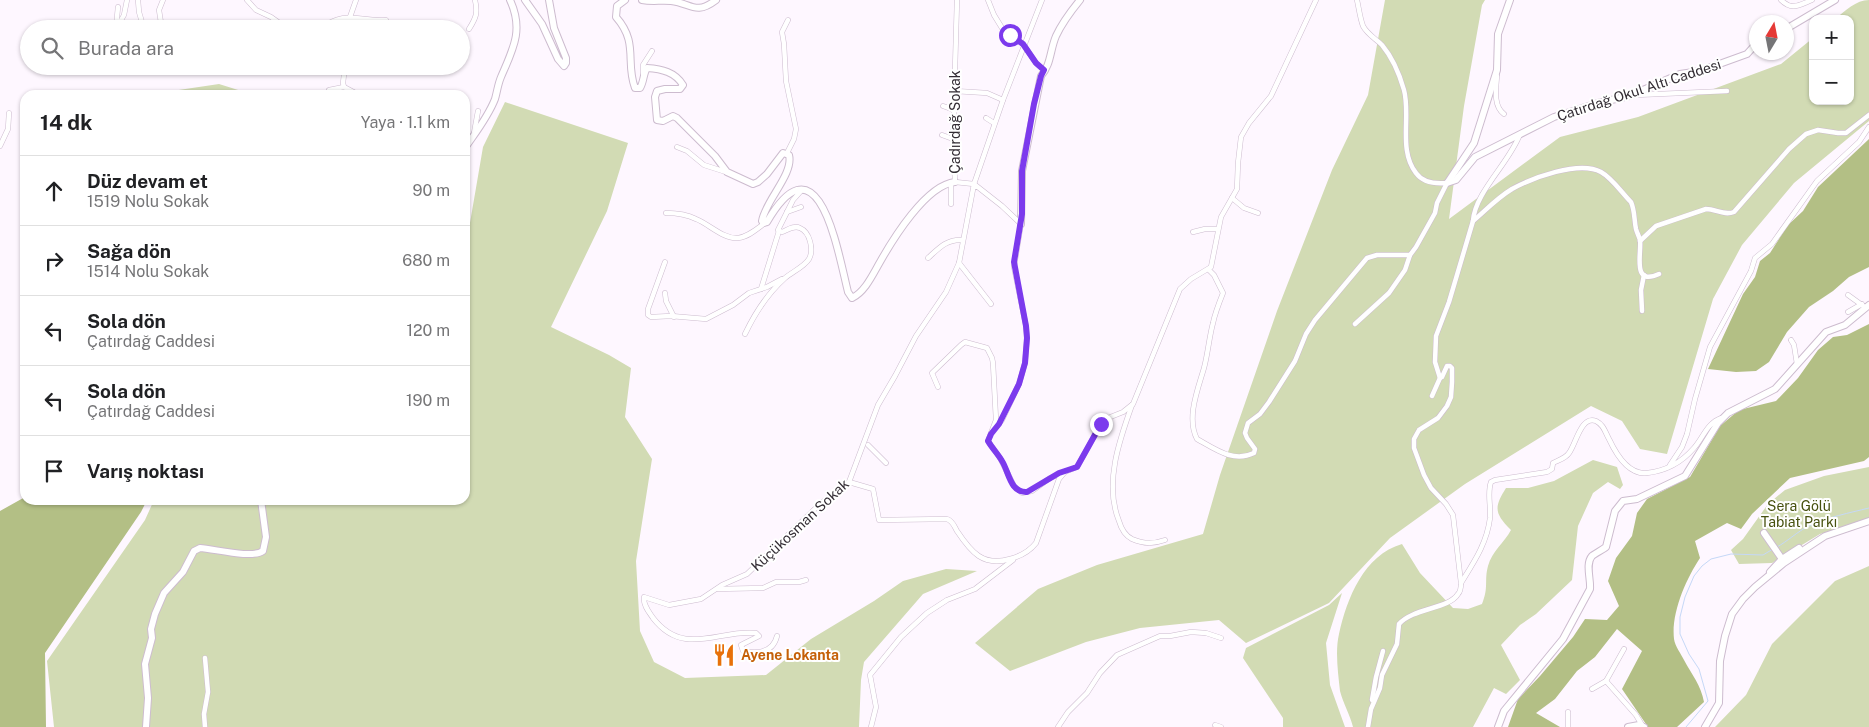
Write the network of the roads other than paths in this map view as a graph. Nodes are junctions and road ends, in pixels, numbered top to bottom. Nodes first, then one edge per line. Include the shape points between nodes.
1 (127, 0) edge
2 (138, 0) edge
3 (163, 0) edge
4 (247, 0) edge
5 (356, 0) edge
6 (475, 0) edge
7 (510, 0) edge
8 (525, 0) edge
9 (549, 0) edge
10 (625, 0) edge
11 (642, 0) edge
12 (716, 0) edge
13 (957, 0) edge
14 (988, 0) edge
15 (1042, 0) edge
16 (1080, 0) edge
17 (1316, 0) edge
18 (1357, 0) edge
19 (1510, 0) edge
20 (1781, 0) edge
21 (1812, 0) edge
22 (1835, 0) edge
23 (118, 7) dead end
24 (350, 17) junction
25 (117, 20) edge
26 (122, 20) edge
27 (141, 20) edge
28 (161, 20) edge
29 (275, 20) edge
30 (336, 20) edge
31 (350, 20) edge
32 (386, 20) dead end
33 (788, 20) dead end
34 (1794, 24) edge
35 (470, 28) edge
36 (1023, 44) junction
37 (652, 51) dead end
38 (1749, 52) edge
39 (1044, 70) junction
40 (1497, 70) junction
41 (344, 75) edge
42 (643, 76) junction
43 (344, 87) junction
44 (329, 90) dead end
45 (350, 90) edge
46 (955, 91) junction
47 (1727, 91) dead end
48 (1629, 96) junction
49 (1003, 100) junction
50 (943, 106) dead end
51 (954, 110) junction
52 (478, 111) dead end
53 (9, 113) dead end
54 (1504, 114) dead end
55 (1869, 115) edge
56 (986, 118) dead end
57 (994, 123) junction
58 (1869, 126) edge
59 (1520, 132) junction
60 (942, 135) dead end
61 (473, 137) junction
62 (953, 139) junction
63 (470, 141) edge
64 (0, 146) edge
65 (677, 147) dead end
66 (787, 153) junction
67 (727, 172) junction
68 (953, 183) junction
69 (1447, 183) junction
70 (974, 184) junction
71 (805, 190) junction
72 (1232, 198) junction
73 (951, 204) dead end
74 (801, 207) dead end
75 (666, 212) dead end
76 (787, 212) junction
77 (1258, 212) dead end
78 (1473, 222) junction
79 (765, 223) junction
80 (1021, 224) junction
81 (1218, 229) junction
82 (779, 231) junction
83 (1193, 232) dead end
84 (962, 240) junction
85 (1640, 241) junction
86 (1410, 255) junction
87 (928, 258) dead end
88 (665, 262) dead end
89 (958, 263) junction
90 (1209, 270) junction
91 (1659, 274) dead end
92 (1644, 275) junction
93 (786, 278) junction
94 (761, 289) junction
95 (665, 293) dead end
96 (1848, 295) dead end
97 (990, 304) dead end
98 (1866, 306) edge
99 (1642, 311) dead end
100 (1848, 312) dead end
101 (674, 316) junction
102 (1355, 324) dead end
103 (746, 334) dead end
104 (1791, 340) dead end
105 (1797, 366) junction
106 (1440, 378) junction
107 (938, 387) dead end
108 (1432, 396) dead end
109 (1133, 404) junction
110 (1723, 417) junction
111 (991, 434) junction
112 (868, 445) dead end
113 (886, 463) dead end
114 (1669, 466) junction
115 (1064, 473) junction
116 (849, 482) junction
117 (262, 505) edge
118 (1869, 521) edge
119 (1764, 533) dead end
120 (1166, 540) dead end
121 (1809, 546) junction
122 (1016, 557) junction
123 (1780, 557) junction
124 (1767, 577) junction
125 (806, 580) dead end
126 (1461, 583) junction
127 (717, 589) junction
128 (777, 636) dead end
129 (1221, 638) dead end
130 (1624, 649) dead end
131 (1383, 651) dead end
132 (205, 658) dead end
133 (1606, 681) junction
134 (1592, 688) dead end
135 (1371, 709) junction
136 (1568, 712) dead end
137 (1643, 726) edge
138 (146, 727) edge
139 (205, 727) edge
140 (871, 727) edge
141 (1058, 727) edge
142 (1368, 727) edge
143 (1498, 727) edge
144 (1568, 727) edge
145 (1628, 727) edge
146 (1705, 727) edge

1 - 26 street
2 - 27 street
3 - 28 street
4 - 29 street via 256,10
5 - 24 street
6 - 35 street via 478,11
7 - 61 street via 518,30 516,40 492,104
8 - 9 street via 564,66 566,58 554,28
10 - 42 street via 617,6 616,17 624,26 630,45 635,88 642,85
11 - 12 street via 673,1 690,8 706,7
13 - 46 street, Çadırdağ Sokak
14 - 36 street via 1002,28
15 - 36 street, Küçükosman Sokak
16 - 39 street via 1068,14
17 - 72 street via 1271,96 1241,137 1237,189
18 - 69 street via 1363,25 1385,50 1404,91 1406,144 1412,167 1422,179 1434,184
19 - 40 street via 1498,34
20 - 21 street via 1786,6 1794,7
22 - 34 street
23 - 25 street
24 - 30 street
24 - 31 street
24 - 32 street
33 - 66 street via 782,32 786,81 796,129
36 - 39 street
36 - 49 street, Küçükosman Sokak
37 - 42 street via 644,65
38 - 48 street, Çatırdağ Okul Altı Caddesi via 1700,71 1680,74
39 - 80 street via 1034,104 1022,171
40 - 54 street via 1498,106
40 - 69 street via 1474,143
41 - 43 street
42 - 67 street via 647,68 652,68 678,77 683,85 680,89 657,91 657,120 677,118
43 - 44 street
43 - 45 street
46 - 49 street via 988,93
46 - 51 street, Çadırdağ Sokak
47 - 48 street
48 - 59 street, Çatırdağ Okul Altı Caddesi via 1554,117
49 - 57 street, Küçükosman Sokak
50 - 51 street
51 - 62 street, Çadırdağ Sokak
52 - 61 street
53 - 64 street via 8,129
55 - 85 street via 1846,132 1818,130 1806,134 1734,212 1726,214 1706,209 1656,226
56 - 57 street
57 - 70 street, Küçükosman Sokak
58 - 114 street via 1859,142 1817,181 1772,244 1755,258 1752,271 1710,347 1687,434
59 - 69 street, Çatırdağ Okul Altı Caddesi via 1475,157 1456,180
59 - 78 street via 1516,144 1491,179 1473,214
60 - 62 street
61 - 63 street
62 - 68 street, Çadırdağ Sokak
65 - 67 street via 704,165
66 - 67 street via 783,153 767,174 753,184
66 - 79 street via 790,161 762,218
68 - 70 street
68 - 71 street, Çadırdağ Sokak via 933,192 911,216 862,291 852,298 824,208 816,196
68 - 73 street
69 - 86 street via 1435,212
70 - 80 street
70 - 84 street, Küçükosman Sokak
71 - 76 street via 799,192
71 - 79 street via 796,190 786,196
72 - 77 street via 1244,208
72 - 81 street
74 - 76 street
75 - 79 street via 683,214 727,236 738,238
76 - 82 street
78 - 85 street via 1512,189 1542,177 1584,167 1602,172 1631,202
78 - 106 street via 1436,336 1434,362
80 - 111 street via 1014,267 1026,326 1026,358 1019,384
81 - 83 street via 1205,228
81 - 90 street
82 - 93 street via 800,228 810,241 809,259
82 - 94 street
84 - 87 street via 947,242
84 - 89 street, Küçükosman Sokak
85 - 92 street via 1639,266
86 - 90 street via 1367,258 1315,320 1295,361 1269,402 1248,424 1245,432 1254,453 1234,457 1197,439 1193,424 1198,386 1223,294
86 - 102 street via 1405,270 1389,293
88 - 101 street via 648,315
89 - 97 street
89 - 116 street, Küçükosman Sokak via 946,292 916,336 878,405
90 - 109 street via 1180,289
91 - 92 street
92 - 99 street
93 - 94 street
93 - 103 street via 755,313
94 - 101 street via 706,319
95 - 101 street
96 - 98 street
98 - 100 street
98 - 105 street via 1845,325 1826,332
104 - 105 street
105 - 110 street via 1775,388
106 - 108 street
106 - 126 street via 1450,366 1450,397 1442,414 1416,433 1414,448 1431,488 1453,515
107 - 111 street via 932,373 961,345 965,342 987,348 993,363 996,414
109 - 115 street via 1101,424 1077,467
109 - 120 street via 1115,465 1113,506 1130,538 1149,543
110 - 114 street via 1714,421 1677,464
110 - 143 street via 1684,476 1637,499 1623,501 1615,511 1606,547 1592,557 1588,566 1590,589 1563,639 1504,711
111 - 115 street via 988,441 1011,482 1022,493
112 - 113 street
114 - 126 street via 1647,473 1633,471 1620,458 1603,426 1589,420 1568,455 1554,463 1552,469 1491,482 1487,536
115 - 122 street via 1036,543 1030,551
116 - 122 street via 873,489 879,520 947,519 952,521 962,539 977,555 999,562
116 - 127 street, Küçükosman Sokak via 820,504 750,573
117 - 138 street via 266,537 263,551 249,554 200,548 194,551 183,572 160,601 145,664
118 - 121 street via 1825,536
119 - 123 street
121 - 123 street
121 - 124 street
122 - 140 street via 975,589 946,600 895,643 870,675 876,707
123 - 124 street
124 - 146 street via 1732,614 1720,661 1719,702
125 - 127 street via 776,582 763,588
126 - 135 street via 1460,593 1454,598 1415,612 1398,624 1397,644
127 - 128 street, Küçükosman Sokak via 701,599 674,605 661,604 645,596 644,602 660,626 685,638 704,640 756,633 759,636 741,644 743,651 756,653 772,647
129 - 141 street via 1201,632 1160,636 1117,655
130 - 133 street
131 - 135 street via 1374,682
132 - 139 street via 208,692
133 - 134 street
133 - 137 street
135 - 142 street
136 - 144 street
137 - 145 street

